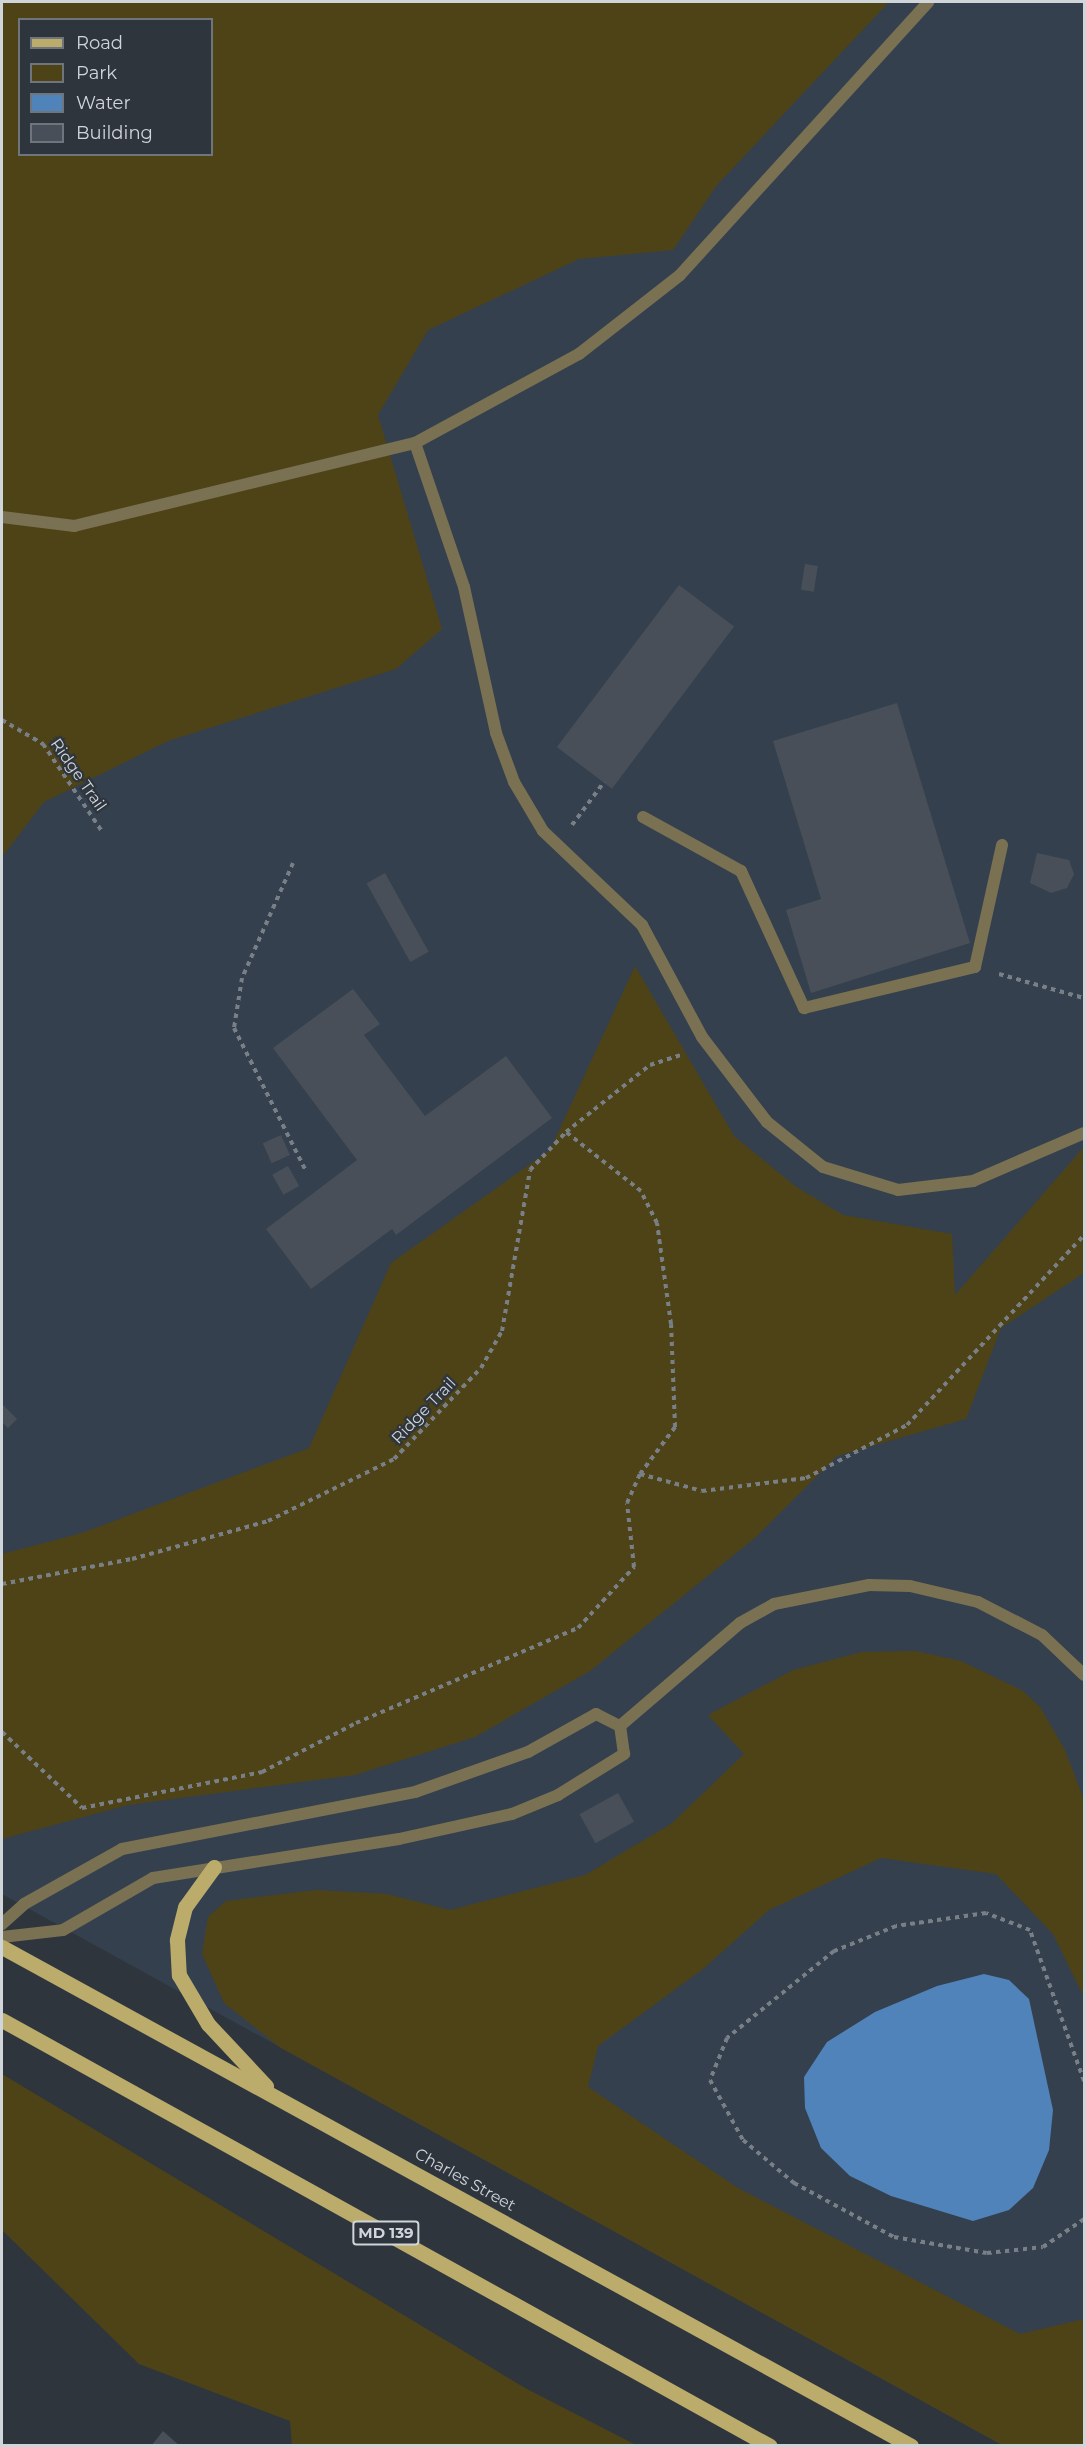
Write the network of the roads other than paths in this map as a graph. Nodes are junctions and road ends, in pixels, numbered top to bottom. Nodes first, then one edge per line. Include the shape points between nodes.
1 (928, 2) edge
2 (415, 442) junction
3 (2, 517) edge
4 (644, 817) dead end
5 (1002, 845) dead end
6 (1084, 1133) edge
7 (1084, 1675) edge
8 (620, 1726) junction
9 (214, 1867) junction
10 (2, 1924) edge
11 (2, 1936) edge
12 (2, 1947) edge
13 (2, 2020) edge
14 (277, 2097) junction
15 (770, 2445) edge
16 (911, 2445) edge

1 - 2 street via 680,275 579,354
2 - 3 street via 74,526
2 - 6 street via 464,587 496,733 514,782 550,838 642,926 702,1037 767,1122 823,1167 898,1190 973,1181
4 - 5 street via 741,871 804,1008 975,967
7 - 8 street via 1042,1635 978,1602 910,1586 869,1585 774,1604 740,1623
8 - 9 street via 624,1754 558,1795 512,1814 399,1839
8 - 10 street via 596,1714 528,1752 415,1792 122,1848 24,1904
9 - 11 street via 153,1878 63,1930
9 - 14 main road via 185,1907 177,1940 179,1975 208,2024
12 - 14 main road, Charles Street
13 - 15 main road, MD 139
14 - 16 main road, Charles Street

